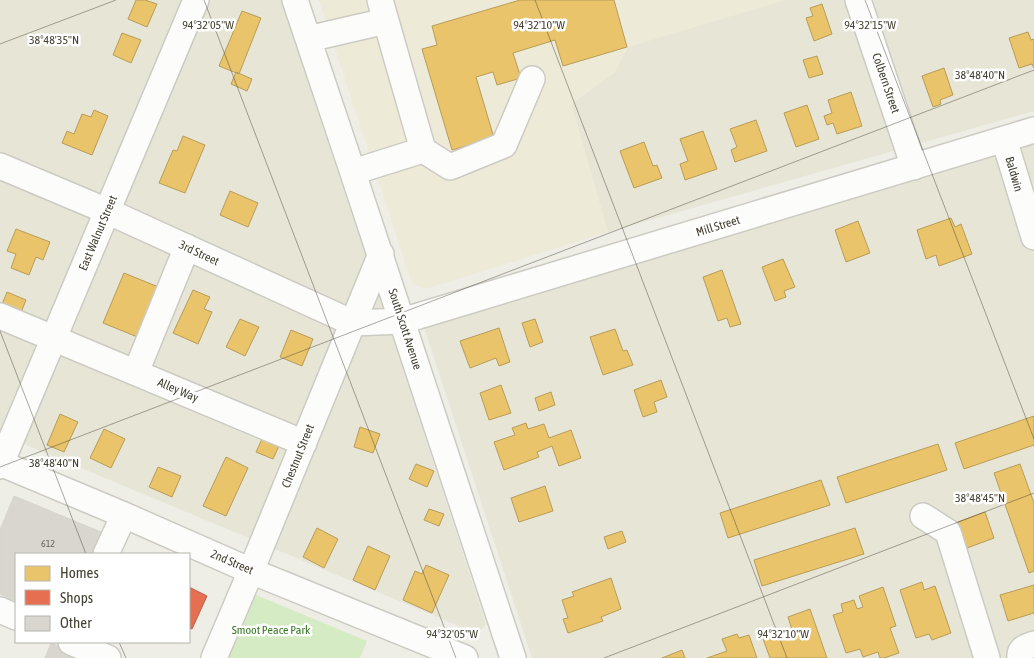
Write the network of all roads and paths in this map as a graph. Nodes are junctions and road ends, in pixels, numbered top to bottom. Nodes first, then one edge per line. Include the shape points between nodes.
1 (196, 0) edge
2 (295, 0) edge
3 (858, 0) edge
4 (383, 11) edge
5 (308, 39) junction
6 (532, 79) dead end
7 (1034, 130) edge
8 (1004, 139) junction
9 (423, 150) junction
10 (0, 166) edge
11 (914, 167) junction
12 (353, 172) junction
13 (107, 211) junction
14 (1034, 237) edge
15 (187, 247) junction
16 (381, 254) junction
17 (0, 316) edge
18 (402, 321) junction
19 (353, 323) junction
20 (53, 338) junction
21 (136, 372) junction
22 (304, 442) junction
23 (0, 464) edge
24 (124, 515) junction
25 (922, 516) dead end
26 (106, 553) edge
27 (252, 571) junction
28 (0, 610) edge
29 (15, 617) edge
30 (73, 643) edge
31 (1034, 644) edge
32 (108, 658) edge
33 (214, 658) edge
34 (465, 658) edge
35 (513, 658) edge
36 (986, 658) edge
37 (1020, 658) edge

1 - 13 street, East Walnut Street
2 - 5 street, South Scott Avenue
3 - 11 street, Colbern Street
4 - 5 street
4 - 9 street
5 - 12 street, South Scott Avenue
6 - 9 street via 504,145 450,167
7 - 8 street, Mill Street
8 - 11 street, Mill Street
8 - 14 street, Baldwin
9 - 12 street
10 - 13 street, 3rd Street
11 - 18 street, Mill Street
12 - 16 street, South Scott Avenue
13 - 15 street, 3rd Street
13 - 20 street, East Walnut Street
15 - 19 street, 3rd Street
15 - 21 street
16 - 18 street, South Scott Avenue
16 - 19 street, Chestnut Street
17 - 20 street, Alley Way
18 - 19 street, 3rd Street
18 - 35 street, South Scott Avenue
19 - 22 street, Chestnut Street
20 - 21 street, Alley Way
20 - 23 street, East Walnut Street
21 - 22 street, Alley Way
22 - 27 street, Chestnut Street
23 - 24 street, 2nd Street
24 - 26 street
24 - 27 street, 2nd Street
25 - 36 street via 948,532
27 - 33 street, Chestnut Street
27 - 34 street, 2nd Street
28 - 29 street
30 - 32 street
31 - 37 street via 1022,649

